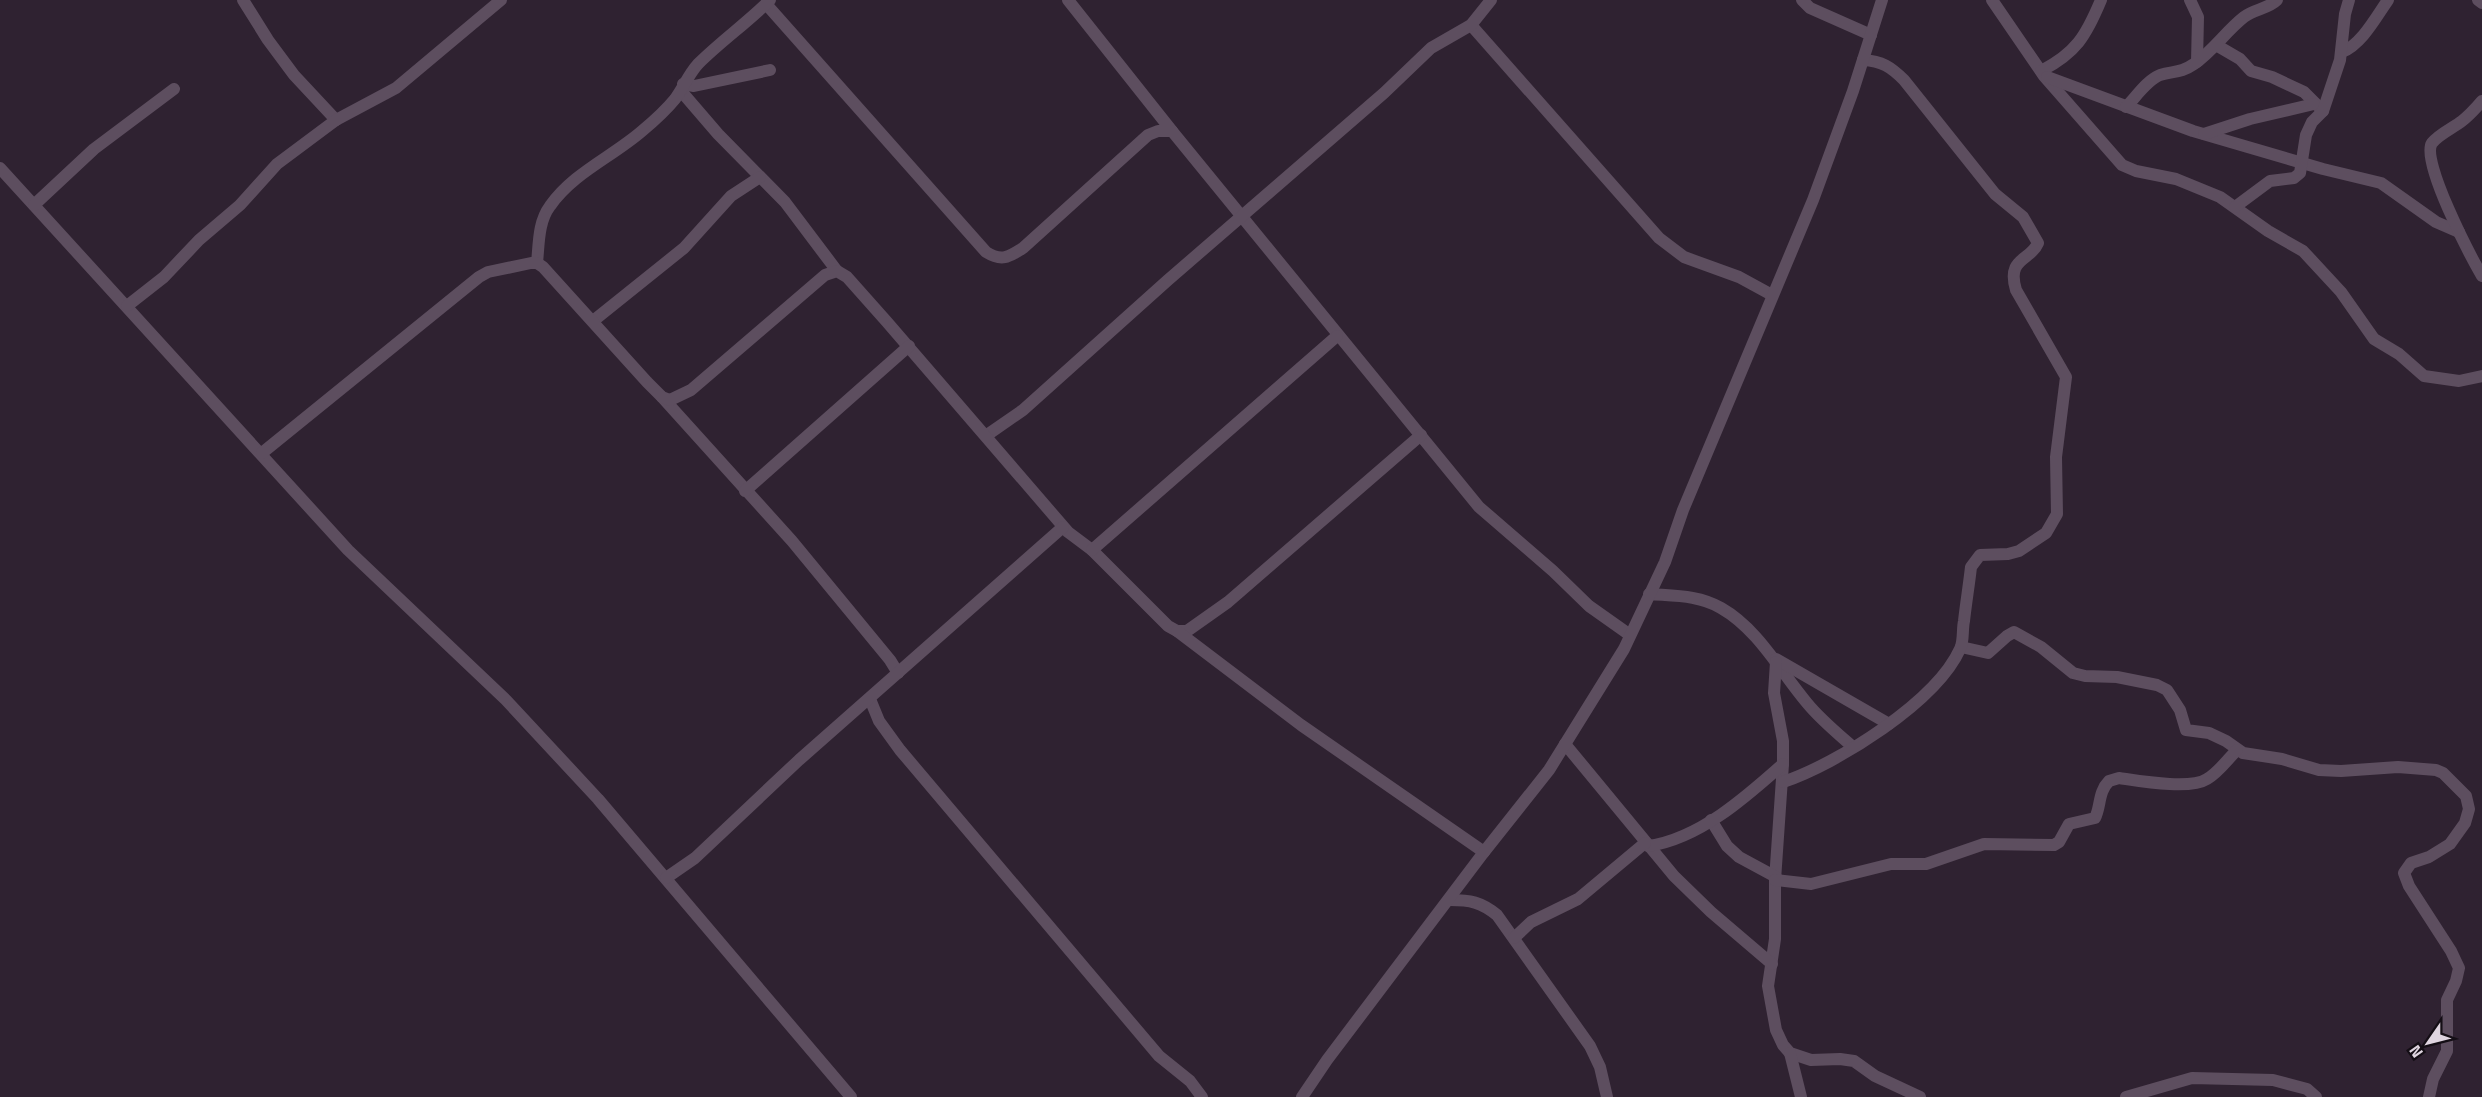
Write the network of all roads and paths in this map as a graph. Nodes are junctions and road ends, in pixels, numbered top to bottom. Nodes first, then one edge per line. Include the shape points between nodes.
1 (243, 0) edge
2 (501, 0) edge
3 (1068, 0) edge
4 (1491, 0) edge
5 (1802, 0) edge
6 (1882, 0) edge
7 (1992, 0) edge
8 (2101, 0) edge
9 (2190, 0) edge
10 (2277, 0) edge
11 (2349, 0) edge
12 (2388, 0) edge
13 (2478, 0) edge
14 (768, 2) edge
15 (2482, 3) edge
16 (1472, 25) junction
17 (1871, 35) junction
18 (2216, 45) junction
19 (2342, 52) junction
20 (1863, 60) junction
21 (2197, 62) junction
22 (770, 70) dead end
23 (2043, 74) junction
24 (682, 87) junction
25 (174, 89) dead end
26 (2482, 101) edge
27 (2126, 106) junction
28 (2318, 107) junction
29 (336, 120) junction
30 (1172, 131) junction
31 (2204, 134) junction
32 (2301, 163) junction
33 (0, 168) edge
34 (760, 177) junction
35 (34, 205) junction
36 (2235, 207) junction
37 (1242, 218) junction
38 (2458, 232) junction
39 (537, 263) junction
40 (837, 271) junction
41 (2482, 276) edge
42 (1772, 294) junction
43 (128, 306) junction
44 (593, 321) junction
45 (1338, 336) junction
46 (909, 346) junction
47 (2482, 376) edge
48 (662, 397) junction
49 (987, 435) junction
50 (1421, 435) junction
51 (262, 453) junction
52 (745, 491) junction
53 (1064, 527) junction
54 (1092, 550) junction
55 (1649, 594) junction
56 (1177, 631) junction
57 (1630, 635) junction
58 (1961, 647) junction
59 (1774, 659) junction
60 (898, 673) junction
61 (870, 699) junction
62 (1889, 724) junction
63 (1565, 744) junction
64 (1853, 747) junction
65 (2237, 750) junction
66 (1784, 764) junction
67 (1783, 782) junction
68 (1711, 820) junction
69 (1646, 844) junction
70 (1484, 852) junction
71 (666, 878) junction
72 (1775, 878) junction
73 (1450, 900) junction
74 (1514, 938) junction
75 (1772, 964) junction
76 (1790, 1053) junction
77 (851, 1097) edge
78 (1202, 1097) edge
79 (1302, 1097) edge
80 (1607, 1097) edge
81 (1801, 1097) edge
82 (1920, 1097) edge
83 (2126, 1097) edge
84 (2316, 1097) edge
85 (2429, 1097) edge

1 - 29 street via 294,75
2 - 29 street via 396,88
3 - 30 street
4 - 16 street
5 - 17 street via 1810,8
6 - 17 street
7 - 23 street
8 - 23 street via 2074,50
9 - 21 street via 2199,23
10 - 18 street via 2247,15
11 - 19 street
12 - 19 street via 2361,37
13 - 15 street
14 - 24 street via 699,64
14 - 30 street via 986,252 997,259 1023,248 1148,135
16 - 37 street via 1431,48
16 - 42 street via 1659,238 1684,257
17 - 20 street
18 - 21 street
18 - 28 street via 2240,59 2251,71 2304,92
19 - 28 street
20 - 42 street via 1813,200
20 - 58 street via 1880,61 1892,68 1995,194 2023,217 2033,231 2038,246 2018,264 2013,282 2066,377 2056,457 2057,514 2046,533 2019,551 1980,555 1974,560
21 - 27 street via 2182,72 2158,76
22 - 24 street
23 - 27 street
23 - 36 street via 2122,165 2191,184
24 - 34 street
24 - 39 street via 640,133 559,194 541,223
25 - 35 street via 94,149
26 - 38 street via 2432,143 2429,150
27 - 31 street
28 - 31 street via 2250,119
28 - 32 street via 2306,135
29 - 43 street via 269,171 240,205
30 - 37 street
31 - 32 street
32 - 36 street via 2297,177 2270,181
32 - 38 street via 2381,183 2436,222
33 - 35 street
34 - 40 street via 785,202
34 - 44 street via 731,196 684,248
35 - 43 street
36 - 47 street via 2311,257 2374,339 2424,376 2459,381
37 - 45 street
37 - 49 street via 1023,411
38 - 41 street
39 - 44 street
39 - 51 street via 497,270 479,278
40 - 46 street via 847,277
40 - 48 street via 825,275 691,390 670,400
42 - 55 street
43 - 51 street
44 - 48 street
45 - 50 street
45 - 54 street
46 - 49 street
46 - 52 street
48 - 52 street
49 - 53 street
50 - 56 street via 1228,602 1187,631
50 - 57 street via 1492,520 1589,606
51 - 71 street via 348,550 506,700
52 - 60 street via 808,560
53 - 54 street
53 - 60 street
54 - 56 street
55 - 57 street
55 - 59 street via 1687,596 1722,608
56 - 70 street via 1309,731
57 - 63 street
58 - 62 street via 1925,694
58 - 65 street via 1988,653 2014,632 2041,647 2073,673 2116,676 2157,685 2175,700 2186,730 2209,733
59 - 62 street
59 - 64 street via 1808,704
59 - 66 street via 1774,693
60 - 61 street
61 - 71 street via 695,858
61 - 78 street via 879,722 900,750 1159,1056
62 - 64 street
63 - 69 street
63 - 70 street
64 - 67 street
65 - 72 street via 2198,784 2119,778 2109,781 2103,787 2095,818 2068,824 2060,842 2054,845 1984,844 1926,864 1891,864 1811,884
65 - 85 street via 2331,771 2397,767 2436,770 2466,796 2469,809 2459,833 2441,850 2411,863 2404,873 2459,968 2447,1000 2447,1051
66 - 67 street
66 - 68 street
67 - 72 street
68 - 69 street via 1672,840
68 - 72 street via 1727,846
69 - 74 street via 1578,899 1531,922
69 - 75 street via 1711,912
70 - 73 street
71 - 77 street
72 - 75 street
73 - 74 street via 1472,900 1484,905
73 - 79 street
74 - 80 street via 1590,1046
75 - 76 street via 1770,1005 1779,1038
76 - 81 street
76 - 82 street via 1811,1060 1854,1061 1875,1076
83 - 84 street via 2192,1077 2273,1080 2307,1089

